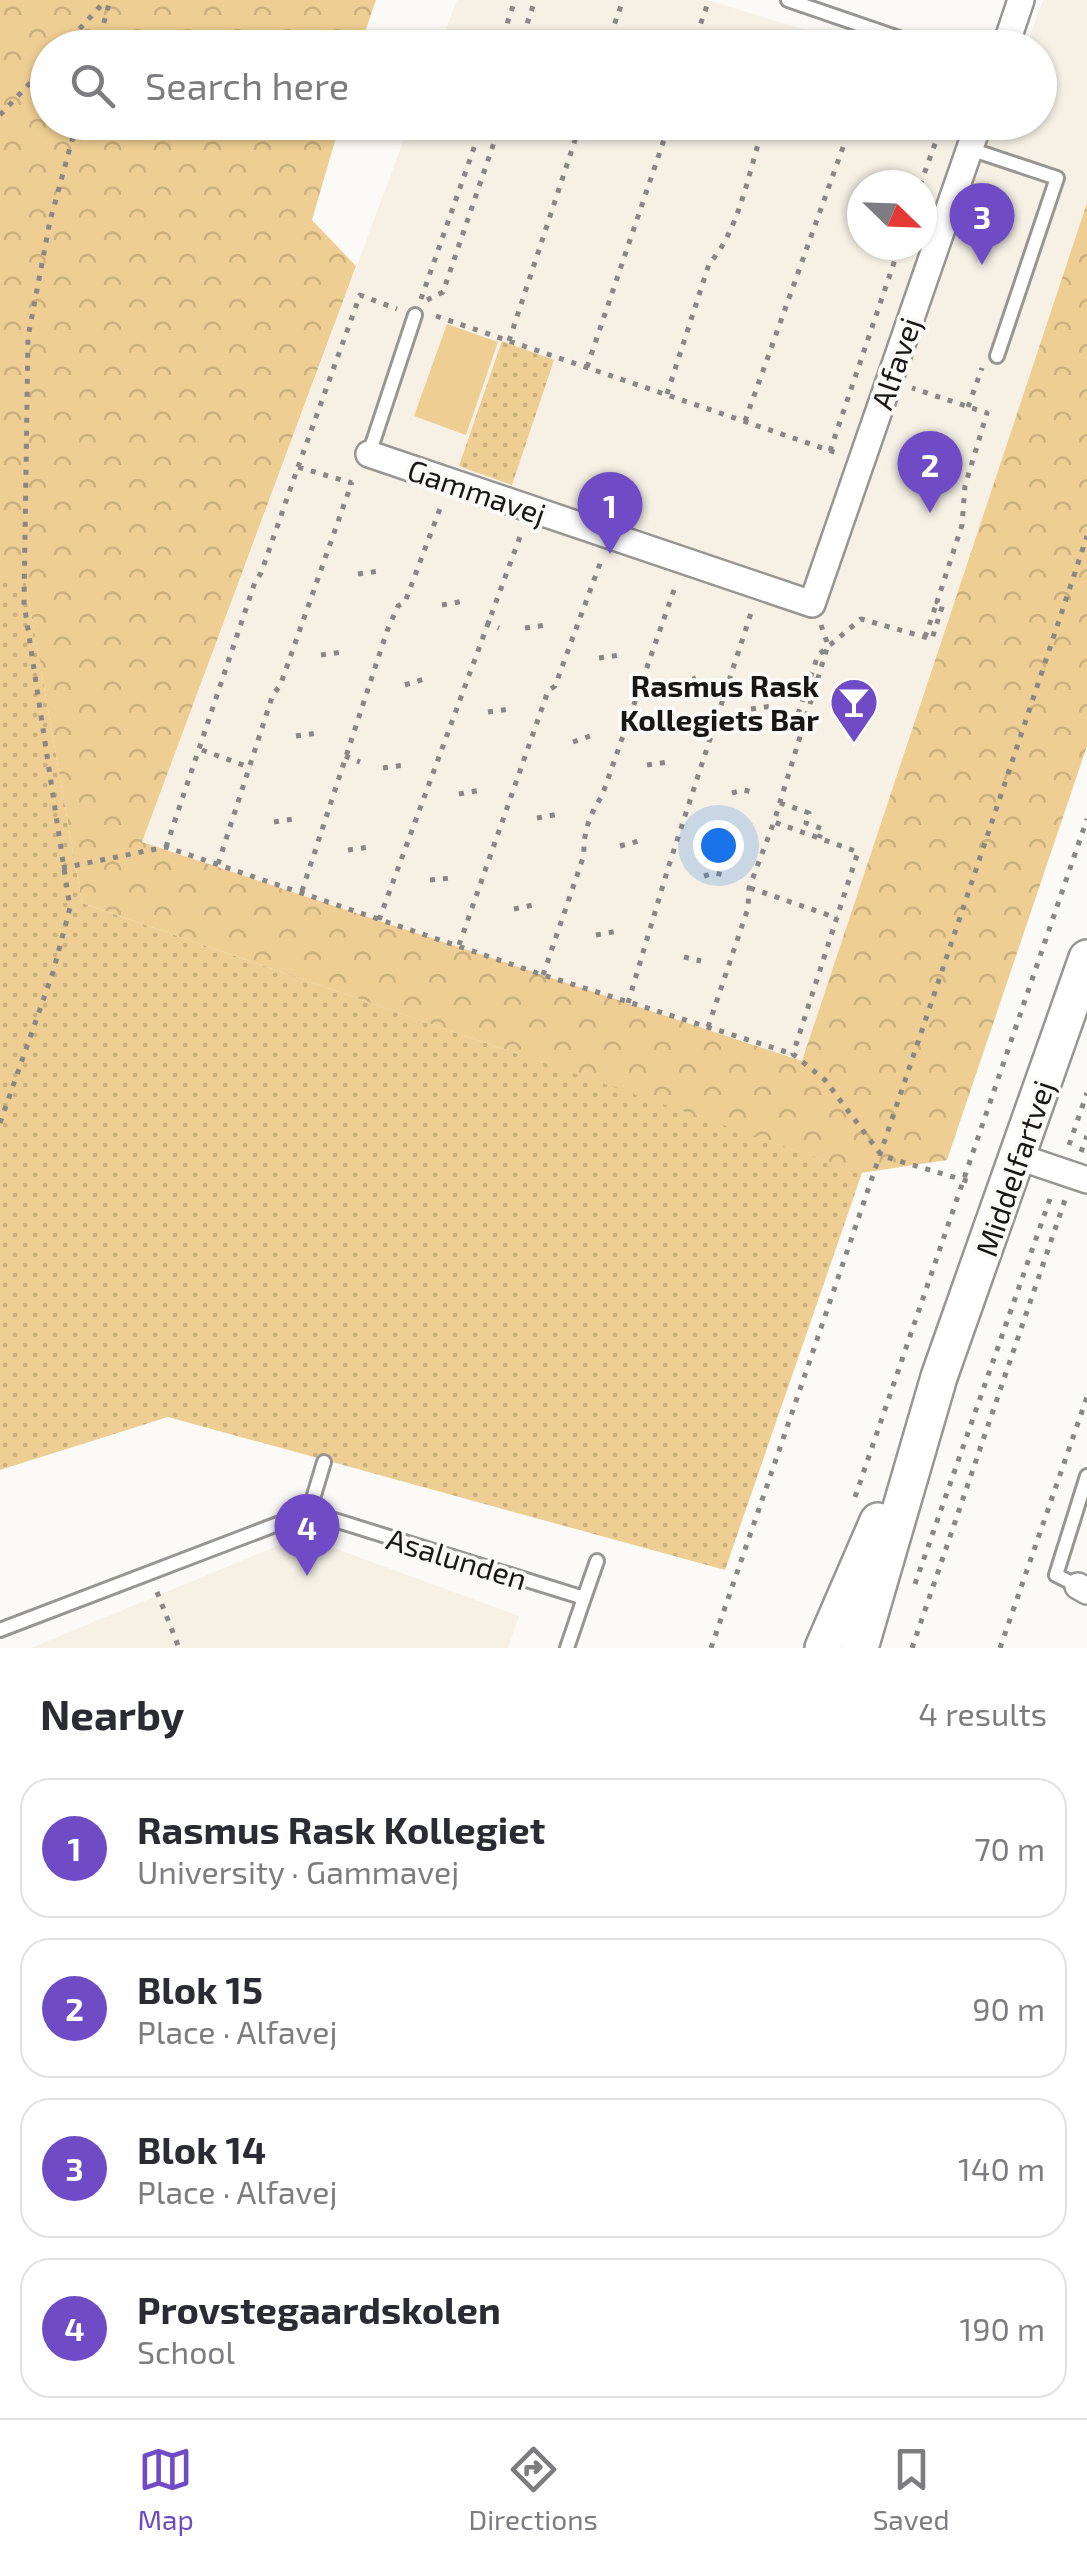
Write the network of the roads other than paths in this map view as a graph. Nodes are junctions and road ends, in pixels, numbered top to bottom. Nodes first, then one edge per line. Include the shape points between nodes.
1 (788, 0) edge
2 (1021, 0) edge
3 (876, 30) edge
4 (1011, 30) edge
5 (973, 140) edge
6 (970, 148) junction
7 (415, 315) road end
8 (997, 356) dead end
9 (362, 462) joint
10 (812, 604) joint
11 (1087, 958) edge
12 (1019, 1156) junction
13 (1074, 1175) edge
14 (940, 1378) junction
15 (324, 1462) dead end
16 (1087, 1476) edge
17 (309, 1512) junction
18 (596, 1561) dead end
19 (1082, 1589) edge
20 (584, 1598) junction
21 (0, 1630) edge
22 (567, 1648) edge
23 (823, 1648) edge
24 (860, 1648) edge

1 - 3 lane
2 - 4 street
5 - 6 street, Alfavej
6 - 8 lane via 1057,178
6 - 10 street, Alfavej
7 - 9 lane
9 - 10 street, Gammavej via 450,482
11 - 12 main road, Middelfartvej
12 - 13 street
12 - 14 main road, Middelfartvej
14 - 23 main road, Middelfartvej
14 - 24 main road, Middelfartvej
15 - 17 lane
16 - 19 lane via 1056,1575
17 - 20 lane, Asalunden
17 - 21 lane
18 - 20 lane
20 - 22 lane

